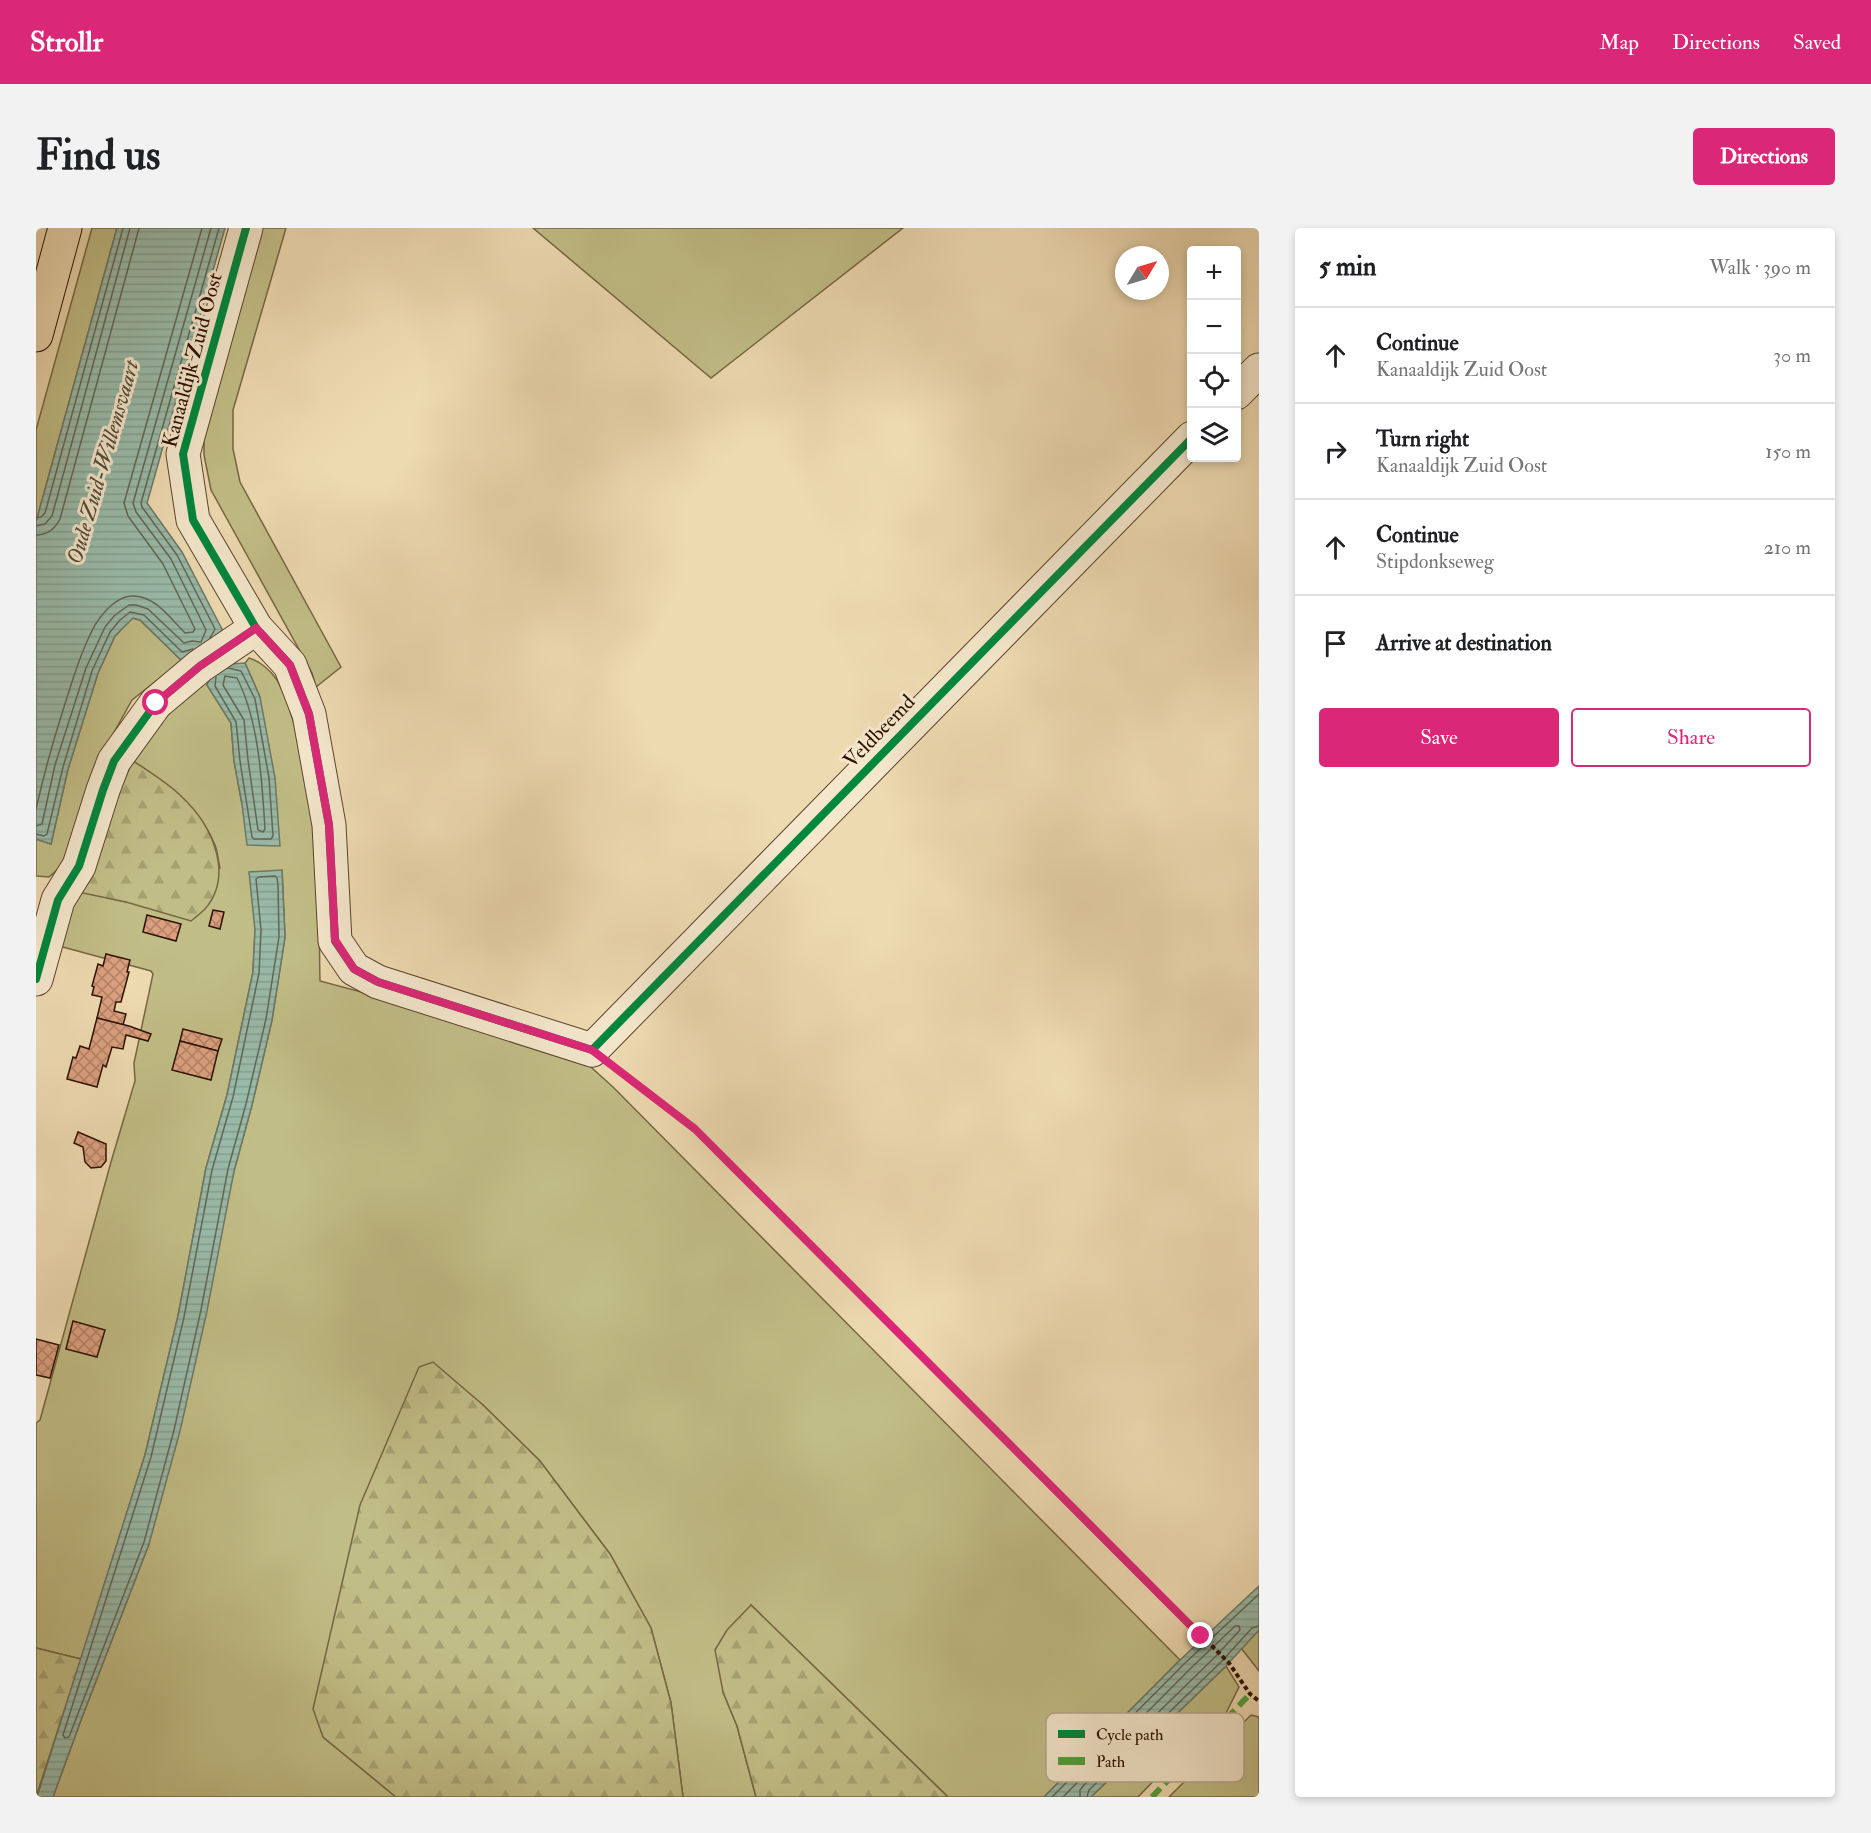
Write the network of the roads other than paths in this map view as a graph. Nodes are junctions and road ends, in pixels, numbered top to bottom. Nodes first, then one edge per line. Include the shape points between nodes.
1 (66, 228) edge
2 (246, 228) edge
3 (36, 335) edge
4 (1259, 370) edge
5 (1241, 388) edge
6 (1187, 442) edge
7 (256, 628) junction
8 (36, 979) edge
9 (592, 1050) joint

1 - 3 main road
2 - 7 street, Kanaaldijk Zuid Oost via 183,454 193,520
4 - 5 street
6 - 9 street, Veldbeemd
7 - 8 street via 156,703 114,761 79,866 58,900
7 - 9 street, Kanaaldijk Zuid Oost via 290,665 309,714 329,825 335,940 354,969 378,982

